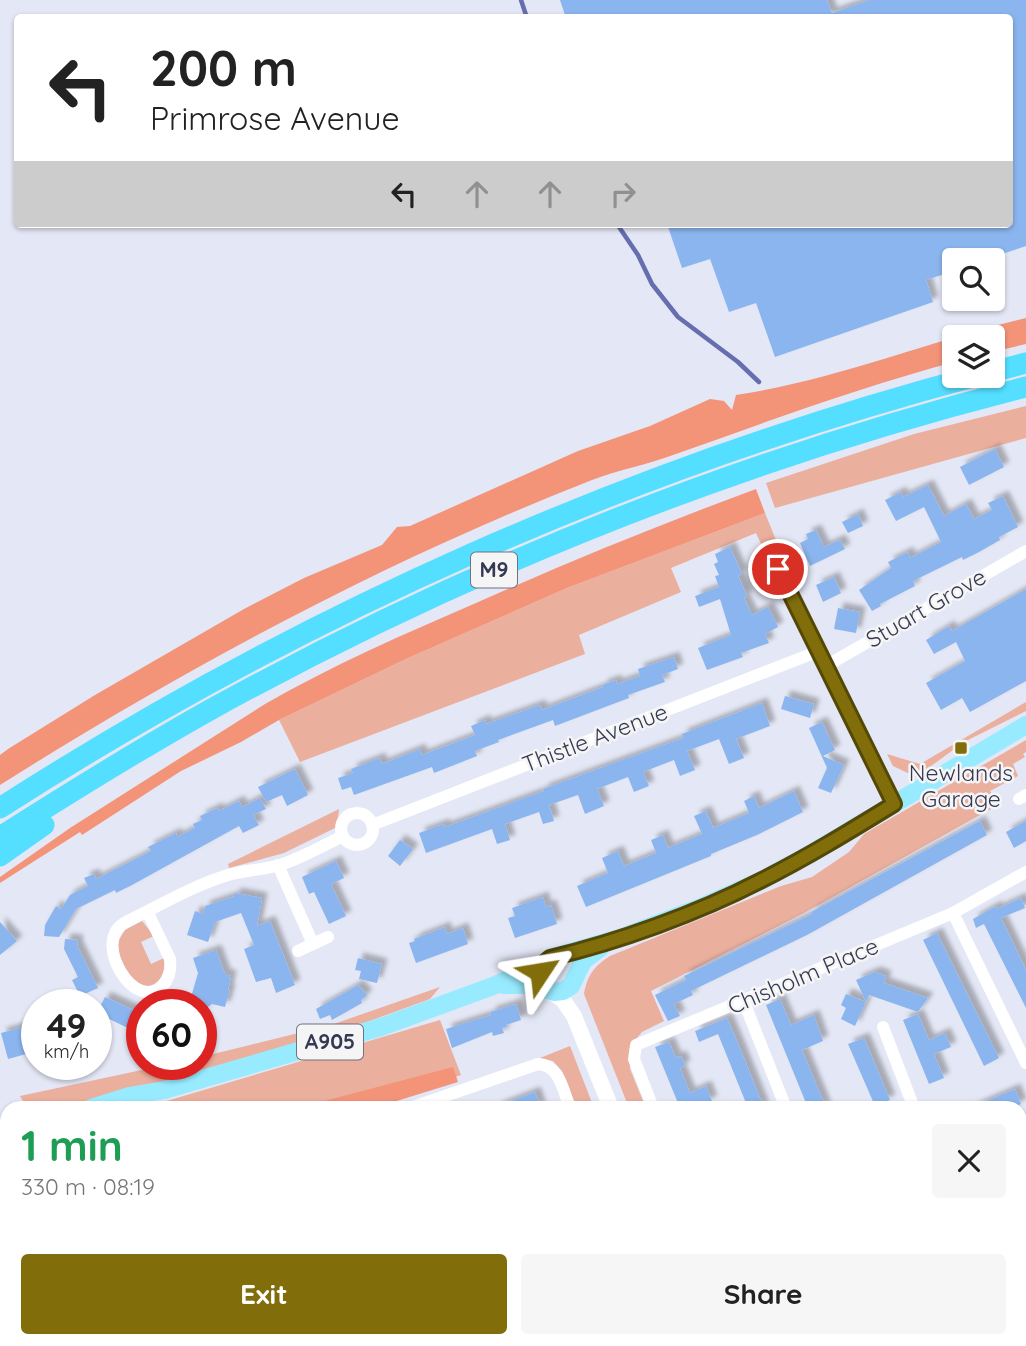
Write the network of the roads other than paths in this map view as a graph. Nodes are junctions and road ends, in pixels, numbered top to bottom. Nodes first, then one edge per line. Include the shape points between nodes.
1 (1026, 363) edge
2 (1005, 369) edge
3 (942, 386) edge
4 (1026, 387) edge
5 (1026, 551) edge
6 (771, 554) dead end
7 (819, 651) junction
8 (826, 666) junction
9 (275, 676) junction
10 (1026, 725) edge
11 (894, 804) junction
12 (0, 808) edge
13 (372, 825) junction
14 (343, 836) junction
15 (0, 837) edge
16 (0, 856) edge
17 (278, 865) junction
18 (1026, 872) edge
19 (148, 913) junction
20 (953, 913) junction
21 (328, 937) dead end
22 (620, 938) junction
23 (313, 944) junction
24 (298, 951) dead end
25 (551, 960) junction
26 (574, 979) junction
27 (493, 986) junction
28 (548, 989) junction
29 (744, 1002) junction
30 (574, 1016) junction
31 (883, 1027) dead end
32 (1026, 1063) edge
33 (164, 1090) junction
34 (113, 1101) edge
35 (143, 1101) edge
36 (430, 1101) edge
37 (567, 1101) edge
38 (608, 1101) edge
39 (650, 1101) edge
40 (783, 1101) edge
41 (911, 1101) edge

1 - 2 highway
3 - 12 highway, M9 via 715,457 467,556 238,668
4 - 9 highway, M9 via 811,449 589,530 415,605
5 - 8 street, Stuart Grove
6 - 7 street
7 - 8 street
7 - 13 street, Thistle Avenue
8 - 11 street
9 - 15 highway, M9 via 118,762
9 - 16 highway
10 - 11 main road, A905
11 - 22 main road, A905 via 758,882
13 - 14 street, Thistle Avenue via 371,836 363,844 351,844
13 - 14 street, Thistle Avenue via 363,815 350,815 342,824
14 - 17 street, Thistle Avenue
17 - 19 street, Thistle Avenue via 227,875
17 - 23 street
18 - 20 street, Chisholm Place
19 - 19 street, Thistle Avenue via 122,924 111,946 127,982 150,993 166,982 171,967
20 - 29 street, Chisholm Place
20 - 32 street
21 - 23 street
22 - 25 main road, A905
22 - 26 main road, A905 via 583,961
23 - 24 street
25 - 26 main road via 571,964
25 - 27 main road, A905
25 - 28 main road via 540,977
26 - 28 main road, A905 via 563,991
26 - 30 main road
27 - 28 main road, A905 via 514,983
27 - 33 main road, A905 via 381,1027
28 - 30 main road
29 - 39 street, Chisholm Place via 636,1045 634,1059
29 - 40 street
30 - 38 main road
31 - 41 street
33 - 34 main road, A905
33 - 35 main road, A905
36 - 37 street via 538,1064 557,1075

